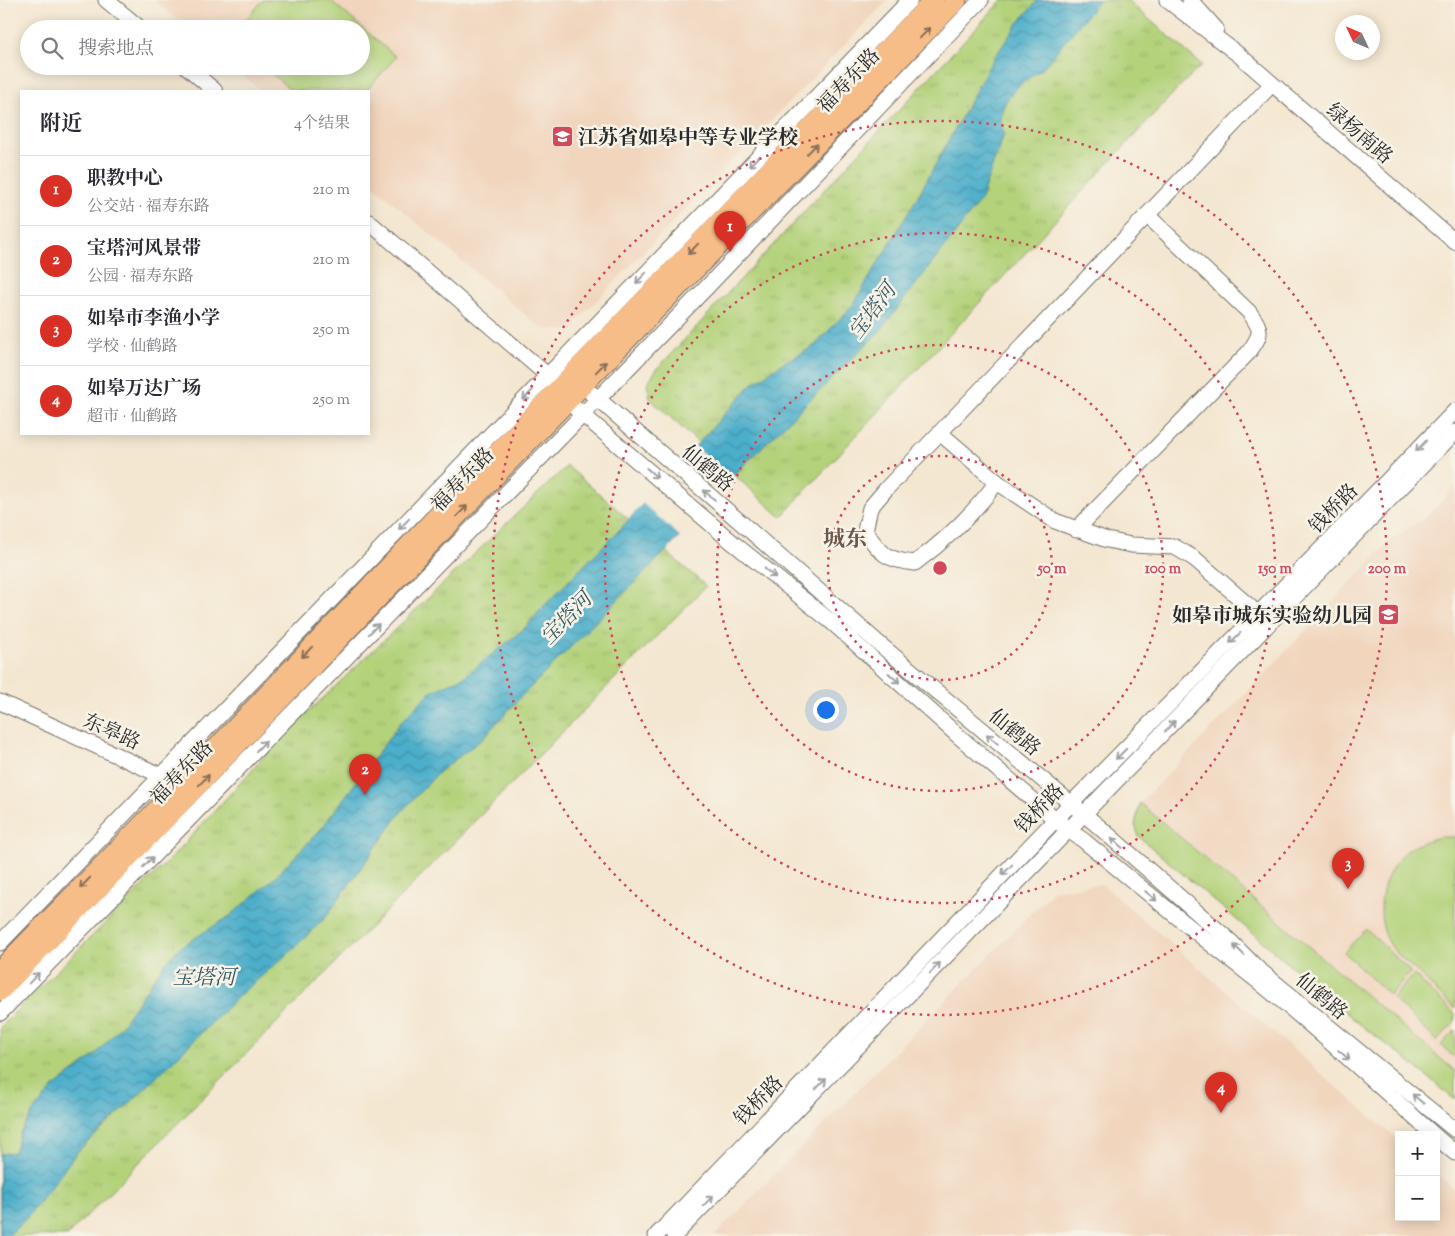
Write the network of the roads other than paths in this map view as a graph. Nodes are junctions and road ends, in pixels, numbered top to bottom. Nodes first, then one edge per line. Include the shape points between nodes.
1 (106, 0) edge
2 (910, 0) edge
3 (934, 0) edge
4 (957, 0) edge
5 (982, 0) edge
6 (1190, 0) edge
7 (1172, 4) edge
8 (130, 20) edge
9 (1238, 54) junction
10 (196, 75) edge
11 (1272, 84) junction
12 (214, 90) edge
13 (1147, 215) junction
14 (370, 223) edge
15 (1455, 242) edge
16 (576, 381) junction
17 (557, 389) junction
18 (597, 399) junction
19 (1455, 411) edge
20 (582, 414) junction
21 (1455, 432) edge
22 (940, 433) junction
23 (997, 482) junction
24 (1076, 530) junction
25 (1258, 614) junction
26 (0, 702) edge
27 (162, 776) junction
28 (187, 799) junction
29 (1070, 804) junction
30 (1083, 814) junction
31 (1056, 819) junction
32 (1068, 830) junction
33 (0, 943) edge
34 (0, 970) edge
35 (0, 991) edge
36 (0, 1013) edge
37 (1455, 1130) edge
38 (1429, 1131) edge
39 (1440, 1140) edge
40 (1455, 1153) edge
41 (656, 1236) edge
42 (674, 1236) edge

1 - 8 street
2 -> 17 street
3 -> 16 main road, 福寿东路
16 -> 4 main road, 福寿东路
5 - 18 street
6 - 9 street, 绿杨南路
7 - 9 street, 绿杨南路
9 - 11 street, 绿杨南路
10 - 12 street
11 - 13 street
11 - 15 street, 绿杨南路
13 - 22 street
13 - 24 street via 1249,312 1259,325 1259,337 1249,352
14 - 17 street, 仙鹤路
16 - 17 main road, 福寿东路
16 - 17 street
16 - 18 street, 仙鹤路
17 - 20 street, 仙鹤路
17 -> 27 street
17 - 28 main road, 福寿东路
18 - 20 street
29 -> 18 street, 仙鹤路
19 -> 25 street, 钱桥路
28 -> 20 street
20 -> 31 street, 仙鹤路 via 834,624
30 -> 21 street, 钱桥路
22 - 23 street
22 - 23 street via 870,508 865,531 877,548 895,561 915,563 938,546 982,502
23 - 24 street via 1055,521
24 - 25 street via 1131,545 1175,547 1195,559
25 -> 29 street, 钱桥路
26 - 27 street, 东皋路
27 - 28 street, 东皋路
27 - 33 street
28 -> 34 main road, 福寿东路
28 - 35 main road, 福寿东路
36 -> 28 street
29 - 30 street, 仙鹤路
29 - 31 street, 钱桥路
30 - 32 street, 钱桥路
37 -> 30 street, 仙鹤路 via 1257,968
31 - 32 street, 仙鹤路
31 -> 41 street, 钱桥路
32 -> 38 street, 仙鹤路 via 1254,978
42 -> 32 street, 钱桥路
39 - 40 street, 仙鹤路

